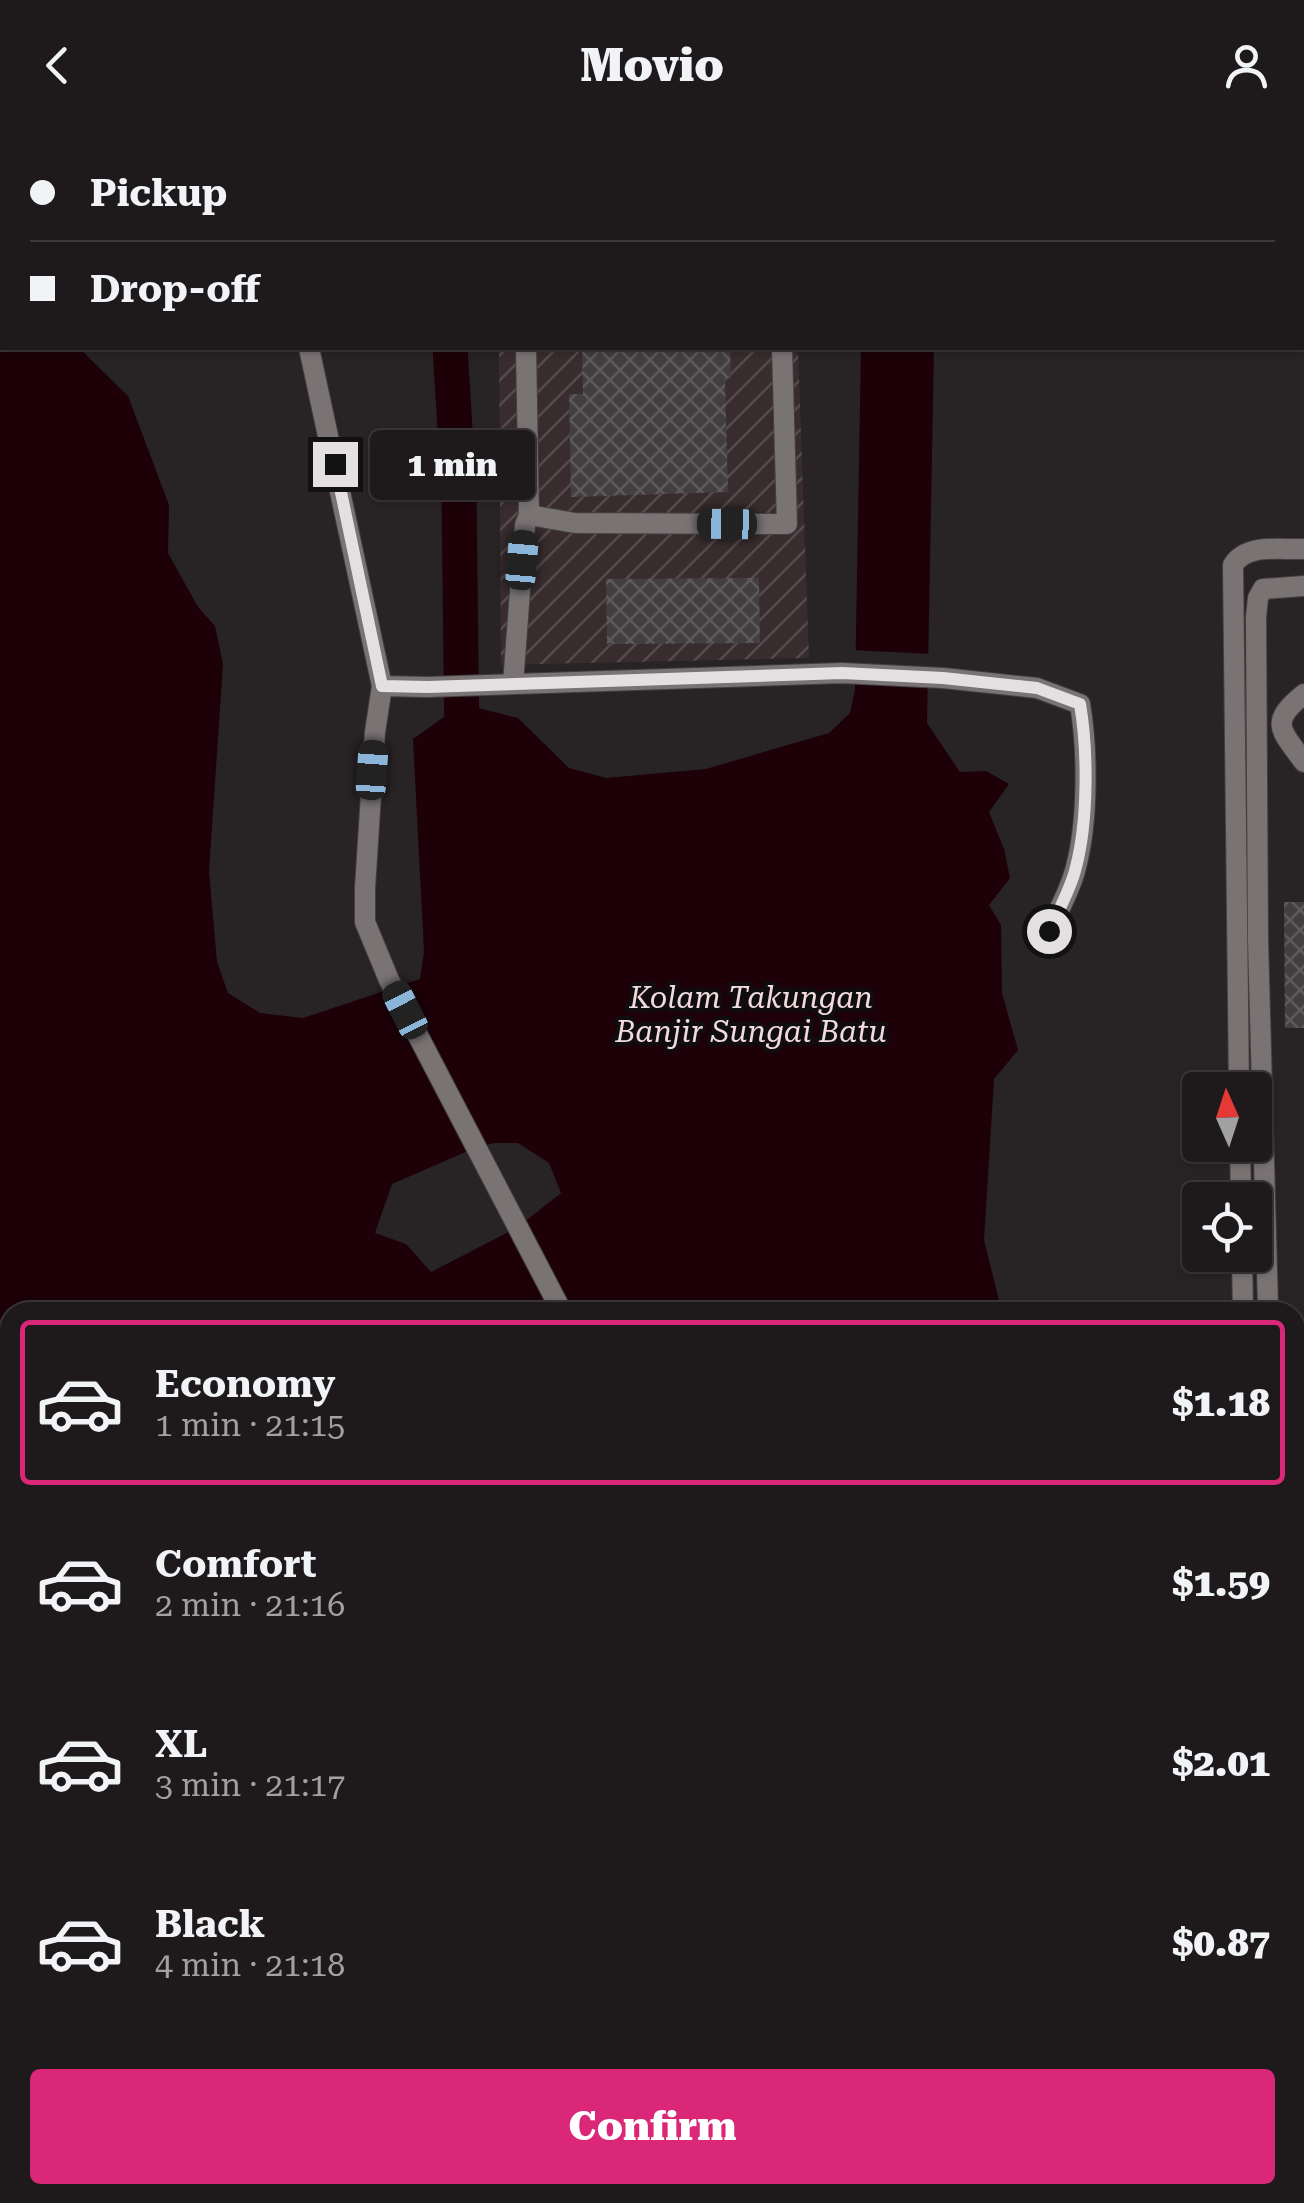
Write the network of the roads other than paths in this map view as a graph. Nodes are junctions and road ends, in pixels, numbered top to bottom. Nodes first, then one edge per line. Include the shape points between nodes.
1 (309, 350) edge
2 (526, 350) edge
3 (782, 350) edge
4 (529, 515) junction
5 (1304, 549) edge
6 (1304, 586) edge
7 (502, 684) junction
8 (382, 686) junction
9 (1304, 694) edge
10 (1304, 762) edge
11 (1049, 931) dead end
12 (1239, 1072) edge
13 (1242, 1272) edge
14 (557, 1302) edge
15 (1243, 1302) edge
16 (1268, 1302) edge

1 - 8 street
2 - 4 street
3 - 4 street via 787,524 575,523
4 - 7 street
5 - 12 street via 1253,550 1232,565
6 - 16 street via 1263,589 1256,617
7 - 8 street
7 - 11 street via 842,673 1037,688 1080,704 1083,823 1076,869
8 - 14 street via 364,908 370,938
9 - 10 street via 1281,721
13 - 15 street

